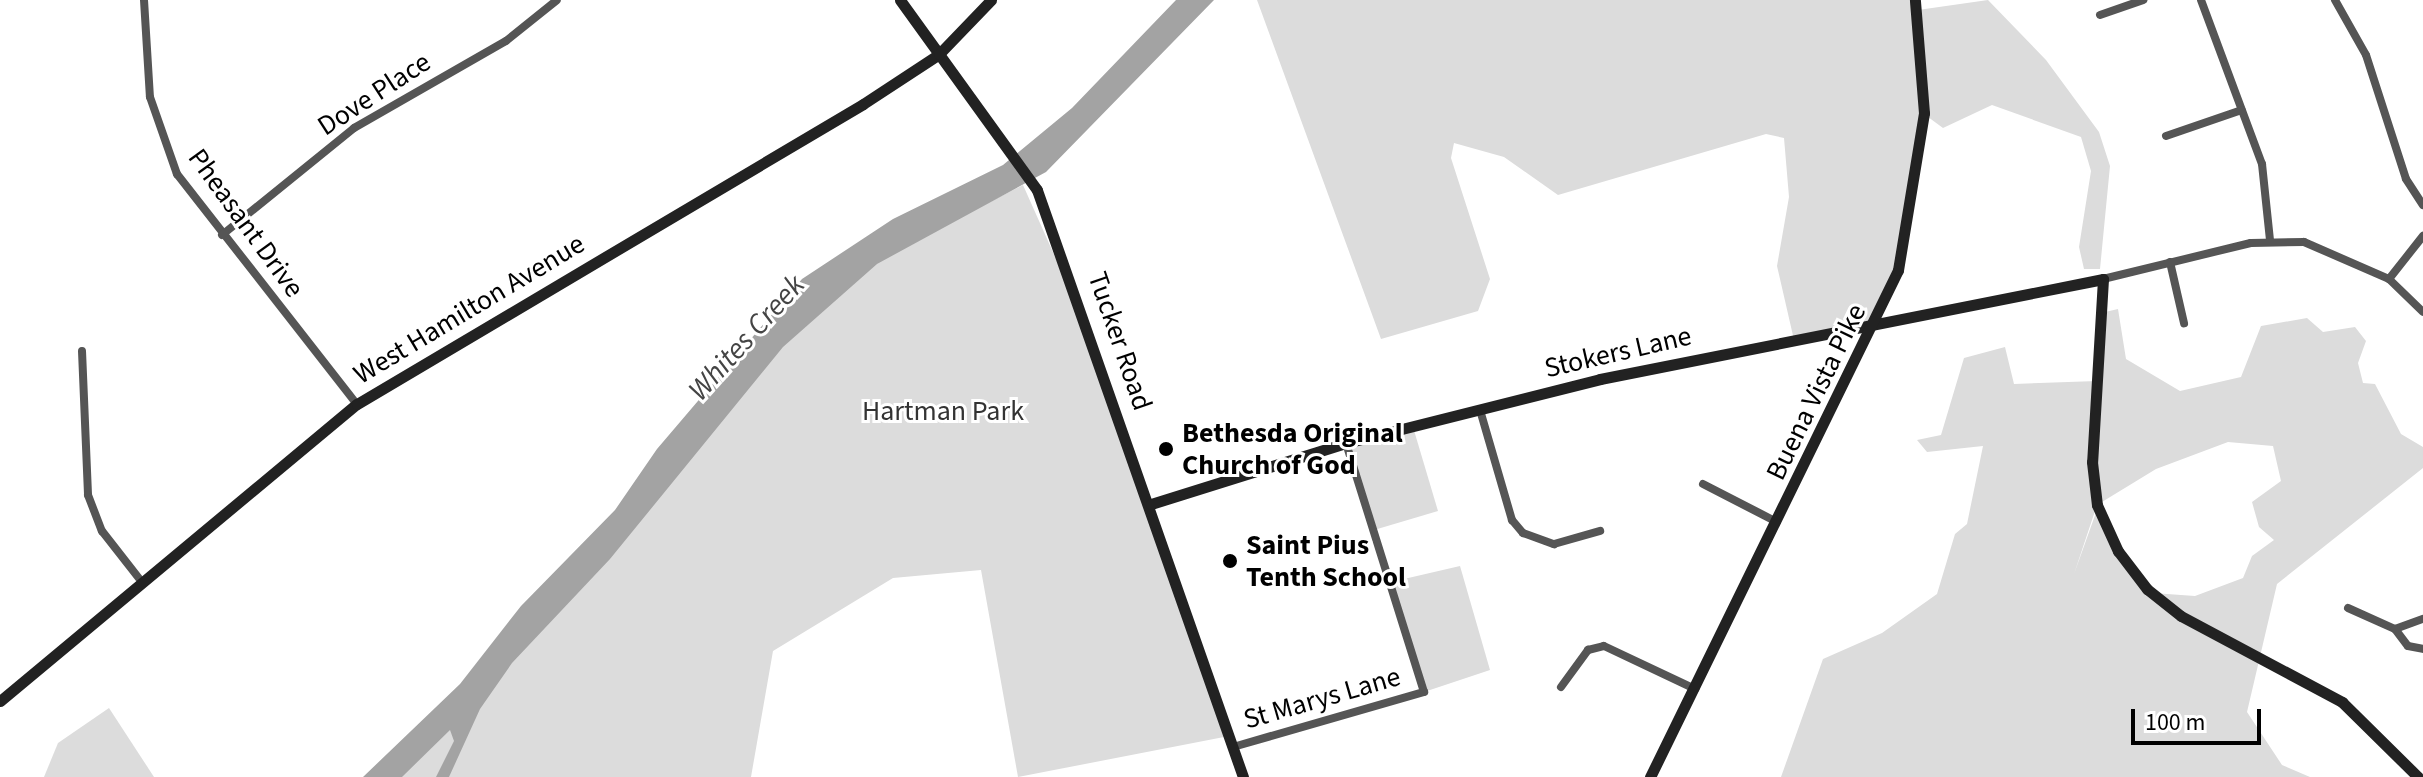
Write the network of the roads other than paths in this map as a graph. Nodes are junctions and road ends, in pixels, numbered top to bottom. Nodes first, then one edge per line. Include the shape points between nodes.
1 (144, 0) edge
2 (557, 0) edge
3 (900, 0) edge
4 (991, 0) edge
5 (1915, 0) edge
6 (2143, 0) edge
7 (2201, 0) edge
8 (2335, 0) edge
9 (2100, 15) dead end
10 (939, 54) junction
11 (2242, 110) junction
12 (2166, 136) dead end
13 (2423, 205) edge
14 (222, 235) junction
15 (2423, 236) edge
16 (2270, 240) junction
17 (2170, 262) junction
18 (2103, 279) junction
19 (2389, 279) junction
20 (2423, 312) edge
21 (2184, 323) dead end
22 (1876, 326) junction
23 (82, 351) dead end
24 (357, 404) junction
25 (1480, 410) junction
26 (1346, 443) junction
27 (1703, 484) dead end
28 (1151, 504) junction
29 (1778, 523) junction
30 (1600, 531) dead end
31 (141, 581) junction
32 (2348, 608) dead end
33 (2423, 619) edge
34 (2395, 629) junction
35 (2423, 649) edge
36 (1561, 687) dead end
37 (1695, 689) junction
38 (0, 701) edge
39 (1233, 747) junction
40 (1243, 777) edge
41 (1650, 777) edge
42 (2418, 777) edge

1 - 14 street, Pheasant Drive via 150,97 164,145
2 - 14 street, Dove Place via 506,41 354,128
3 - 10 street, Tucker Road
4 - 10 street, West Hamilton Avenue
5 - 22 street, Buena Vista Pike via 1924,49 1919,177 1898,270
6 - 9 street
7 - 11 street
8 - 13 street via 2366,55 2406,179
10 - 24 street, West Hamilton Avenue
10 - 28 street, Tucker Road via 1008,141 1037,190
11 - 12 street
11 - 16 street via 2262,164
14 - 24 street, Pheasant Drive
15 - 19 street
16 - 17 street
16 - 19 street via 2304,242
17 - 18 street
17 - 21 street
18 - 22 street, Stokers Lane
18 - 42 street via 2092,462 2097,505 2118,551 2147,589 2181,616 2342,702
19 - 20 street
22 - 25 street, Stokers Lane via 1685,359
22 - 29 street, Buena Vista Pike
23 - 31 street via 88,495 102,531
24 - 31 street, West Hamilton Avenue
25 - 26 street, Stokers Lane
25 - 30 street via 1512,520 1523,533 1554,544
26 - 28 street, Stokers Lane
26 - 39 street, St Marys Lane via 1424,692
27 - 29 street
28 - 39 street, Tucker Road
29 - 37 street, Buena Vista Pike
31 - 38 street, West Hamilton Avenue
32 - 34 street
33 - 34 street
34 - 35 street via 2408,646
36 - 37 street via 1588,650 1604,646
37 - 41 street, Buena Vista Pike
39 - 40 street, Tucker Road

